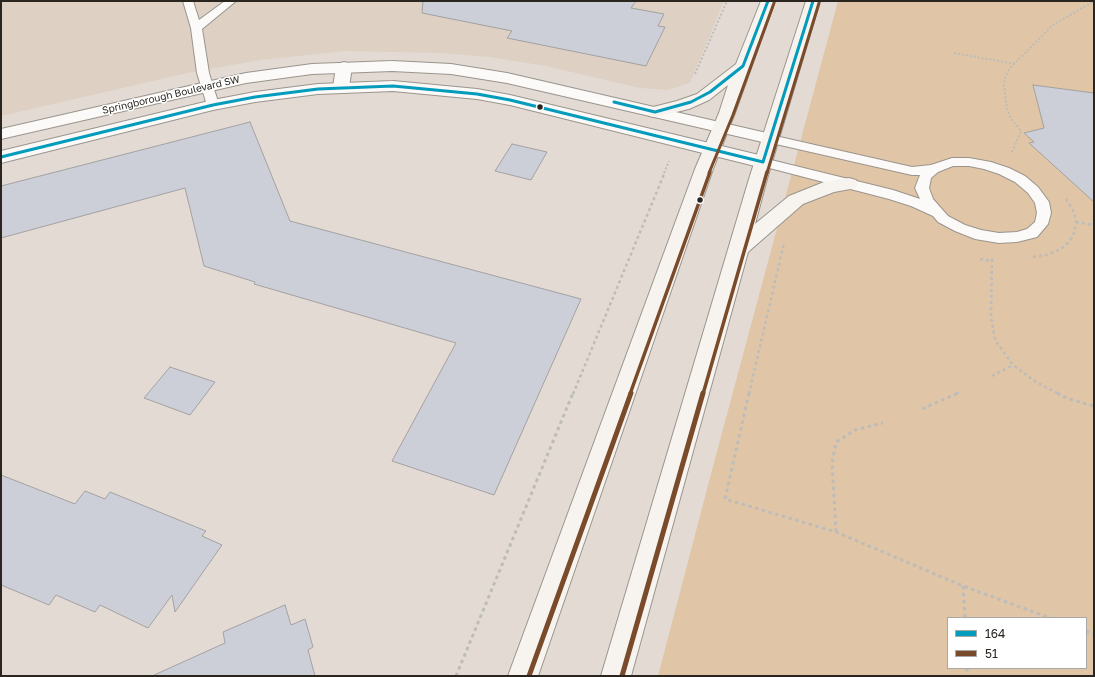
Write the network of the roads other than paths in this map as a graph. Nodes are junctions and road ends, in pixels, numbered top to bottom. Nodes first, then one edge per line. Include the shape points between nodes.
1 (188, 1) edge
2 (231, 1) edge
3 (768, 1) edge
4 (813, 1) edge
5 (196, 28) junction
6 (743, 66) junction
7 (344, 67) junction
8 (207, 86) junction
9 (341, 87) junction
10 (214, 105) junction
11 (655, 112) junction
12 (721, 128) junction
13 (1, 134) edge
14 (770, 139) junction
15 (712, 150) junction
16 (1, 156) edge
17 (763, 162) junction
18 (933, 169) junction
19 (849, 184) junction
20 (936, 213) junction
21 (739, 249) junction
22 (522, 676) edge
23 (616, 676) edge

1 - 5 lane
2 - 5 lane
3 - 6 main road
4 - 14 main road
5 - 8 lane
6 - 11 main road via 703,96 683,105
6 - 12 main road
7 - 8 street, Springborough Boulevard SW via 282,73
7 - 9 street
7 - 11 street, Springborough Boulevard SW via 423,68 482,74 530,82
8 - 10 lane
8 - 13 street, Springborough Boulevard SW
9 - 10 street, Springborough Boulevard SW via 279,93
9 - 15 street, Springborough Boulevard SW via 393,86 477,94
10 - 16 street, Springborough Boulevard SW
11 - 12 street, Springborough Boulevard SW
12 - 14 street, Springborough Boulevard SW
12 - 15 main road
14 - 17 main road
14 - 18 lane via 912,171
15 - 17 street, Springborough Boulevard SW
15 - 22 main road
17 - 19 lane
17 - 21 main road
18 - 20 lane via 925,177 922,188
18 - 20 lane via 952,162 969,162 1004,171 1020,179 1033,190 1042,202 1044,214 1041,224 1032,233 999,238 960,228
19 - 20 lane via 892,194
19 - 21 main road via 831,186 796,200
21 - 23 main road

